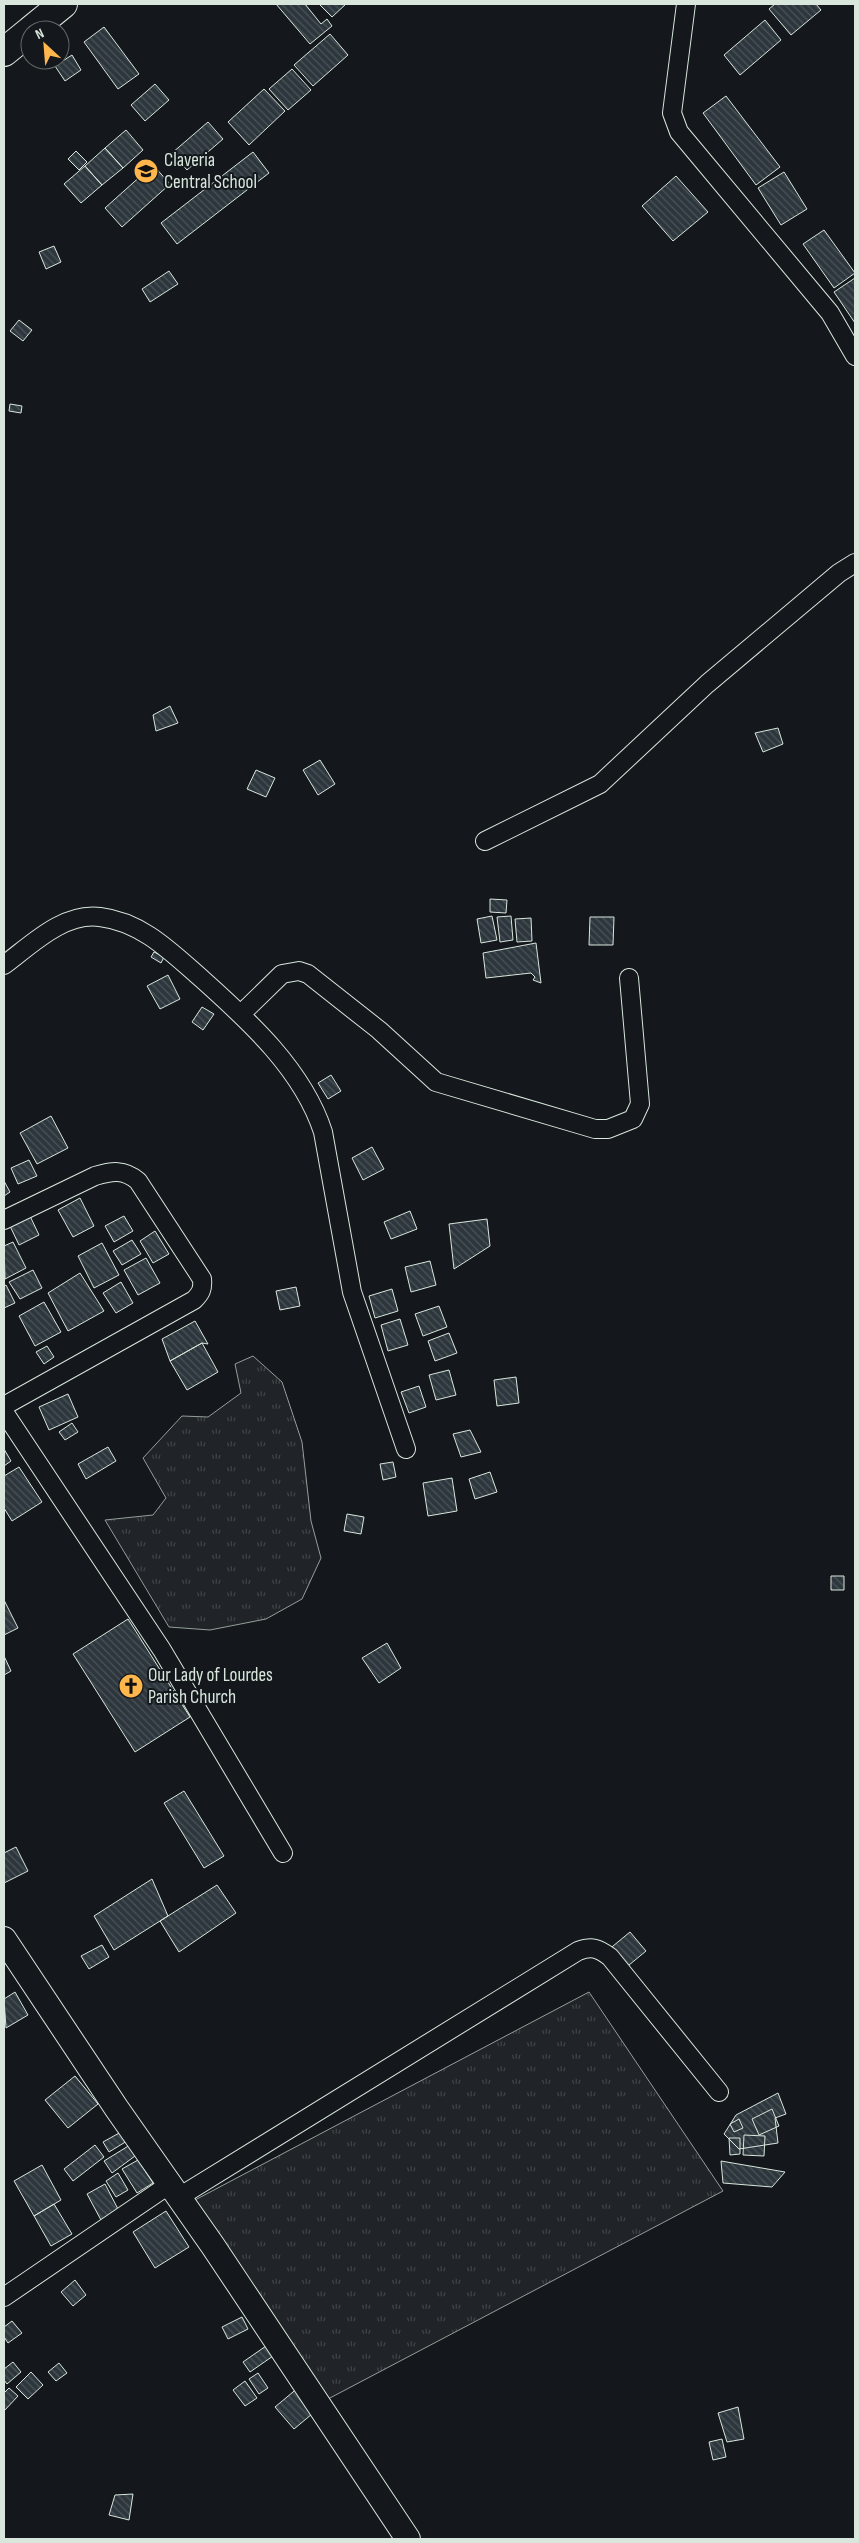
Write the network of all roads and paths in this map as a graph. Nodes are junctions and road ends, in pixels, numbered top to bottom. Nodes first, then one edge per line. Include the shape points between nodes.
1 (63, 4) edge
2 (686, 4) edge
3 (43, 20) edge
4 (20, 38) edge
5 (4, 52) edge
6 (855, 356) edge
7 (855, 563) edge
8 (485, 841) dead end
9 (4, 966) edge
10 (629, 978) dead end
11 (241, 1014) junction
12 (4, 1220) edge
13 (4, 1406) edge
14 (4, 1412) edge
15 (406, 1449) dead end
16 (283, 1853) dead end
17 (4, 1939) edge
18 (719, 2092) dead end
19 (174, 2191) junction
20 (4, 2297) edge
21 (408, 2539) edge

1 - 3 main road
2 - 6 street via 672,113 679,132 830,313
4 - 5 main road
7 - 8 street via 708,684 600,784
9 - 11 street via 62,924 79,918 99,917 132,926 154,938
10 - 11 street via 640,1104 633,1119 608,1129 595,1129 436,1082 379,1030 308,974 299,971 282,974
11 - 15 street via 287,1066 317,1113 329,1161 352,1292
12 - 13 street via 95,1176 111,1171 123,1172 138,1181 203,1285 194,1300
14 - 16 street via 162,1650
17 - 19 street
18 - 19 street via 610,1957 599,1948 590,1947 578,1951
19 - 20 street
19 - 21 street

